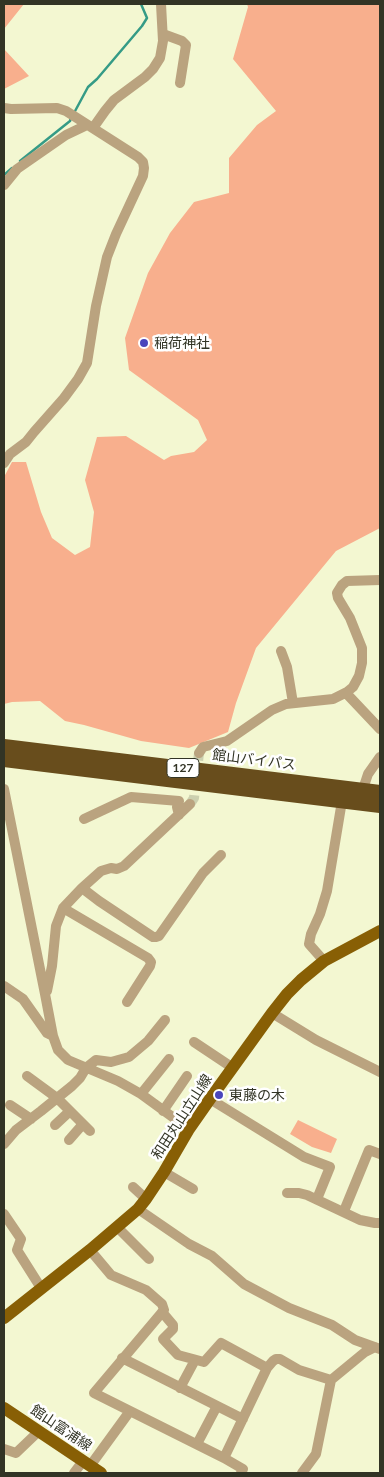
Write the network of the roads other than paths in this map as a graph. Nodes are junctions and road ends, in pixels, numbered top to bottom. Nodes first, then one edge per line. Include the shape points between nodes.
1 (161, 4) edge
2 (162, 34) junction
3 (180, 82) dead end
4 (4, 108) edge
5 (90, 126) junction
6 (4, 185) edge
7 (4, 463) edge
8 (380, 580) edge
9 (281, 651) dead end
10 (346, 693) junction
11 (293, 703) junction
12 (380, 729) edge
13 (4, 746) edge
14 (198, 753) dead end
15 (380, 757) edge
16 (4, 760) edge
17 (4, 789) edge
18 (363, 789) junction
19 (380, 792) edge
20 (342, 801) junction
21 (190, 804) tunnel mouth
22 (380, 806) edge
23 (179, 816) junction
24 (84, 819) dead end
25 (221, 855) dead end
26 (82, 888) junction
27 (63, 908) junction
28 (380, 931) edge
29 (324, 961) junction
30 (4, 986) edge
31 (46, 994) junction
32 (127, 1002) dead end
33 (272, 1013) junction
34 (165, 1020) dead end
35 (53, 1036) junction
36 (194, 1042) dead end
37 (169, 1059) dead end
38 (86, 1068) junction
39 (233, 1068) junction
40 (380, 1072) edge
41 (27, 1076) dead end
42 (187, 1076) dead end
43 (141, 1094) junction
44 (57, 1098) junction
45 (210, 1099) junction
46 (10, 1105) dead end
47 (70, 1111) junction
48 (163, 1111) junction
49 (30, 1119) junction
50 (55, 1125) dead end
51 (189, 1129) junction
52 (69, 1140) dead end
53 (4, 1144) edge
54 (380, 1154) edge
55 (164, 1172) junction
56 (132, 1188) dead end
57 (193, 1189) dead end
58 (287, 1193) dead end
59 (146, 1199) junction
60 (318, 1199) junction
61 (138, 1209) junction
62 (344, 1211) junction
63 (4, 1214) edge
64 (380, 1223) edge
65 (117, 1227) junction
66 (90, 1250) junction
67 (149, 1259) dead end
68 (41, 1288) junction
69 (162, 1312) junction
70 (4, 1318) edge
71 (377, 1348) edge
72 (122, 1358) junction
73 (194, 1360) junction
74 (267, 1368) junction
75 (331, 1380) junction
76 (180, 1388) junction
77 (217, 1406) junction
78 (4, 1408) edge
79 (130, 1412) junction
80 (243, 1419) junction
81 (38, 1431) junction
82 (197, 1444) junction
83 (4, 1449) edge
84 (224, 1458) junction
85 (91, 1467) edge
86 (74, 1473) edge
87 (240, 1473) edge
88 (302, 1473) edge

1 - 2 street
2 - 3 street via 186,45
2 - 5 street via 160,58 153,69 114,100
4 - 5 street via 57,108
5 - 6 street via 66,136 17,169
5 - 7 street via 138,157 143,162 143,176 107,257 87,363 64,398
8 - 10 street via 347,581 337,593 362,648 358,676
9 - 11 street
10 - 11 street via 333,699
10 - 12 street
11 - 14 street via 272,710 228,741 203,747
13 - 18 highway, 館山バイパス / 127
15 - 18 street via 368,774
16 - 20 highway, 127
17 - 31 street
18 - 19 highway, 館山バイパス / 127
20 - 22 highway, 127
20 - 29 street via 327,891 309,944
21 - 23 street
23 - 24 street via 176,807 179,801 132,797
23 - 26 street via 124,866 100,871
25 - 26 street via 203,873 156,937
26 - 27 street
27 - 31 street via 56,926
27 - 32 street via 151,962
28 - 29 main road, 和田丸山立山線
29 - 33 main road, 和田丸山立山線 via 300,980
30 - 35 street via 23,999 47,1033
31 - 35 street
33 - 39 main road, 和田丸山立山線
33 - 40 street via 316,1040
34 - 38 street via 148,1041 129,1056 111,1062 96,1060
35 - 38 street via 63,1056
36 - 39 street
37 - 43 street
38 - 43 street
38 - 44 street via 80,1078
39 - 45 main road, 和田丸山立山線
41 - 44 street
42 - 48 street
43 - 48 street
44 - 47 street
44 - 49 street
45 - 51 main road, 和田丸山立山線
45 - 60 street via 304,1157 330,1168
46 - 49 street
47 - 50 street
47 - 52 street via 87,1128
48 - 51 street
49 - 53 street
51 - 55 main road, 和田丸山立山線
54 - 62 street via 368,1150
55 - 57 street
55 - 59 main road, 和田丸山立山線
56 - 59 street
58 - 60 street
59 - 61 main road, 和田丸山立山線
60 - 62 street
61 - 65 main road, 和田丸山立山線
61 - 71 street via 212,1256 244,1284
62 - 64 street via 360,1220
63 - 68 street via 21,1239 17,1250
65 - 66 main road, 和田丸山立山線
65 - 67 street
66 - 68 main road, 和田丸山立山線
66 - 69 street via 111,1275 146,1290 162,1304
68 - 70 main road, 和田丸山立山線
69 - 72 street
69 - 73 street via 173,1325 163,1339 178,1355
71 - 75 street via 365,1352
72 - 76 street
72 - 79 street via 94,1393
73 - 74 street via 204,1362 221,1343
73 - 76 street
74 - 75 street via 276,1358 299,1370
74 - 80 street
75 - 88 street via 316,1454
76 - 77 street
77 - 80 street
77 - 82 street
78 - 81 main road, 館山富浦線
79 - 82 street
79 - 85 street
80 - 84 street
81 - 83 street via 16,1453
81 - 85 main road, 館山富浦線
82 - 84 street
84 - 87 street via 243,1469
85 - 86 street

